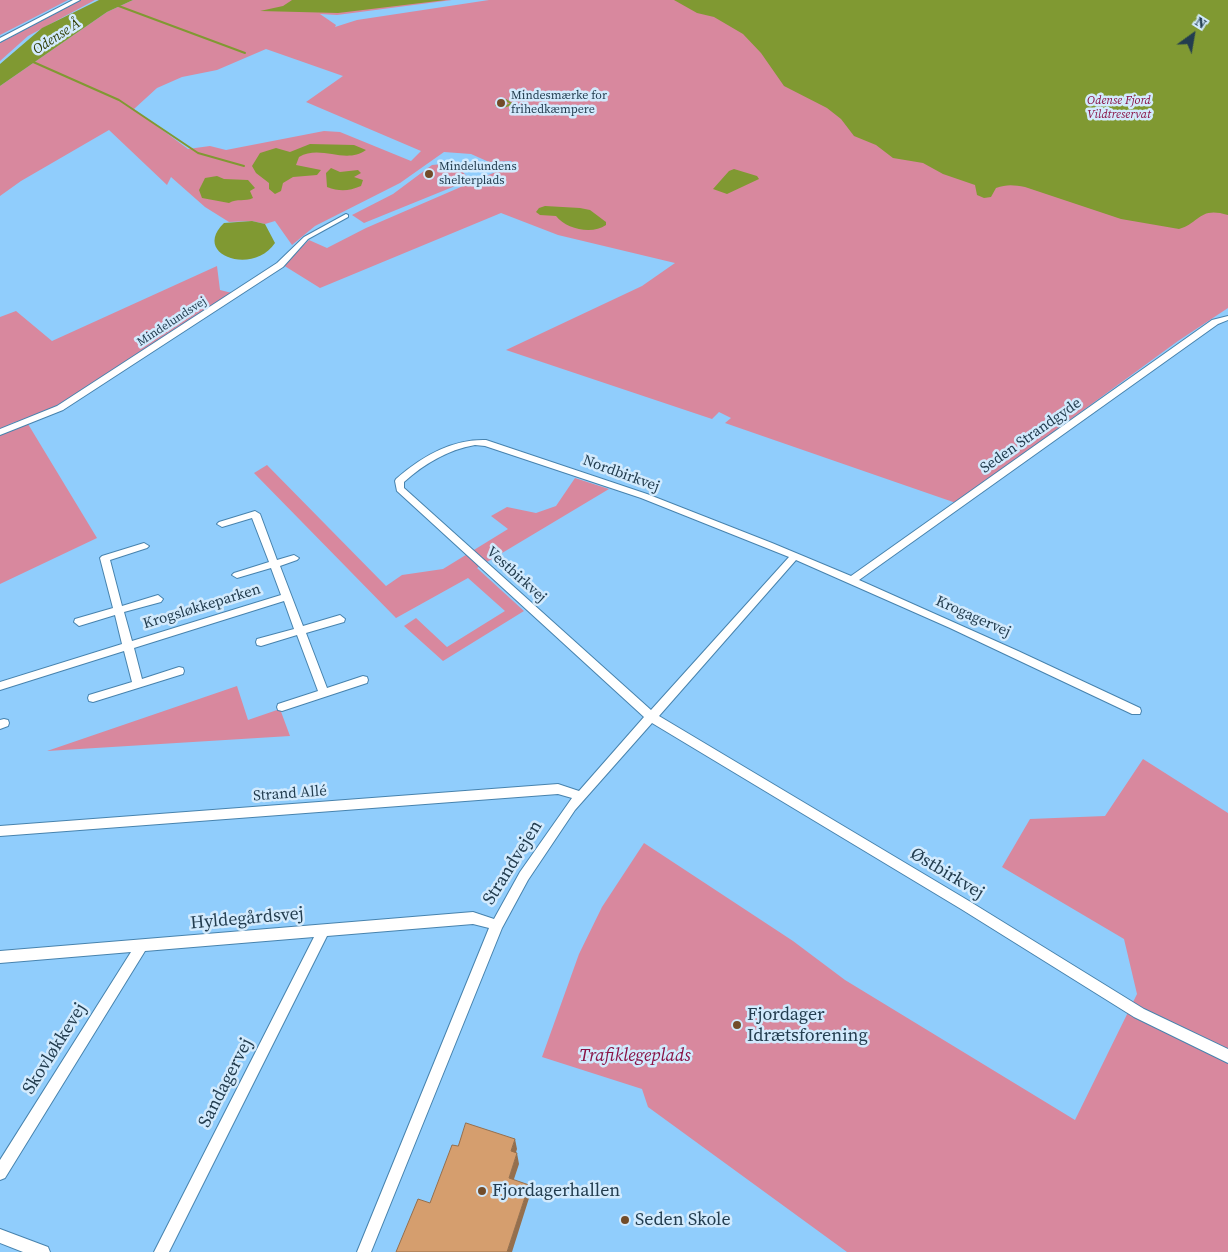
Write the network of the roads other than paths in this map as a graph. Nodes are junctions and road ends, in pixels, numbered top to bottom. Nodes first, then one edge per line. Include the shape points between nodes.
1 (77, 0) edge
2 (0, 40) edge
3 (346, 216) dead end
4 (1228, 318) edge
5 (0, 432) edge
6 (435, 457) joint
7 (222, 524) dead end
8 (144, 546) dead end
9 (795, 556) junction
10 (294, 558) dead end
11 (273, 565) junction
12 (237, 575) dead end
13 (852, 580) junction
14 (286, 597) junction
15 (158, 599) dead end
16 (118, 611) junction
17 (340, 619) dead end
18 (79, 622) dead end
19 (300, 631) junction
20 (261, 642) dead end
21 (127, 646) junction
22 (179, 671) dead end
23 (363, 680) dead end
24 (138, 685) junction
25 (0, 686) edge
26 (324, 693) junction
27 (93, 698) dead end
28 (282, 707) dead end
29 (1136, 711) dead end
30 (651, 717) junction
31 (581, 796) junction
32 (0, 831) edge
33 (497, 925) junction
34 (324, 931) junction
35 (142, 945) junction
36 (0, 957) edge
37 (1228, 1056) edge
38 (0, 1174) edge
39 (0, 1236) edge
40 (42, 1252) edge
41 (161, 1252) edge
42 (364, 1252) edge

1 - 2 street
3 - 5 street, Mindelundsvej via 306,238 280,265 60,408
4 - 13 street, Seden Strandgyde via 1215,322
6 - 9 street, Nordbirkvej via 468,442 486,443 644,496
6 - 30 street, Vestbirkvej via 399,480 400,489
7 - 11 street, Krogsløkkeparken via 255,514
8 - 16 street, Krogsløkkeparken via 106,558
9 - 13 street, Krogagervej
9 - 30 street, Strandvejen
10 - 11 street, Krogsløkkeparken
11 - 12 street, Krogsløkkeparken
11 - 14 street, Krogsløkkeparken
13 - 29 street, Krogagervej via 1023,656
14 - 19 street, Krogsløkkeparken
14 - 21 street, Krogsløkkeparken
15 - 16 street, Krogsløkkeparken
16 - 18 street, Krogsløkkeparken
16 - 21 street, Krogsløkkeparken
17 - 19 street
19 - 20 street
19 - 26 street, Krogsløkkeparken
21 - 24 street, Krogsløkkeparken
21 - 25 street, Krogsløkkeparken
22 - 24 street
23 - 26 street
24 - 27 street
26 - 28 street
30 - 31 street, Strandvejen
30 - 37 street, Østbirkvej via 1139,1013
31 - 32 street, Strand Allé via 558,789
31 - 33 street, Strandvejen via 549,837
33 - 34 street, Hyldegårdsvej via 473,918
33 - 42 street, Strandvejen
34 - 35 street, Hyldegårdsvej
34 - 41 street, Sandagervej
35 - 36 street, Hyldegårdsvej
35 - 38 street, Skovløkkevej
39 - 40 street

